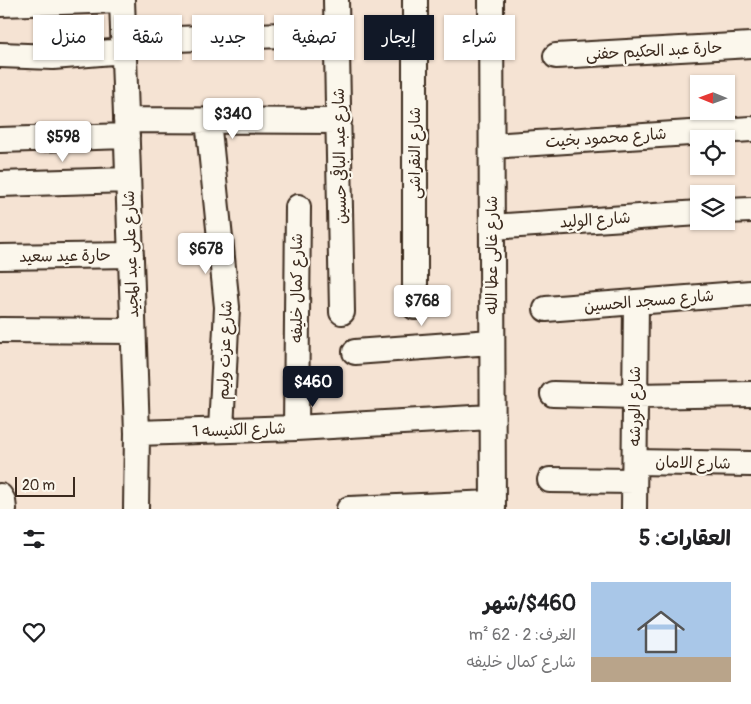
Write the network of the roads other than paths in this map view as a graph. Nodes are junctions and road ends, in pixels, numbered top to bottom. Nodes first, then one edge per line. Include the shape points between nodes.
1 (122, 0) edge
2 (336, 0) edge
3 (415, 0) edge
4 (491, 0) edge
5 (0, 4) edge
6 (122, 15) edge
7 (337, 15) edge
8 (274, 37) edge
9 (182, 42) edge
10 (751, 45) edge
11 (114, 47) edge
12 (0, 55) edge
13 (556, 56) dead end
14 (124, 60) edge
15 (338, 60) edge
16 (208, 120) junction
17 (339, 121) junction
18 (126, 128) junction
19 (751, 129) edge
20 (0, 140) edge
21 (492, 146) junction
22 (128, 180) junction
23 (0, 184) edge
24 (298, 207) dead end
25 (751, 210) edge
26 (735, 211) edge
27 (690, 214) edge
28 (492, 228) junction
29 (131, 255) junction
30 (0, 257) edge
31 (751, 293) edge
32 (636, 303) junction
33 (415, 307) dead end
34 (546, 309) dead end
35 (342, 312) dead end
36 (0, 330) edge
37 (133, 331) junction
38 (491, 342) junction
39 (355, 352) dead end
40 (553, 394) dead end
41 (751, 394) edge
42 (635, 396) junction
43 (491, 417) junction
44 (296, 428) junction
45 (221, 430) junction
46 (137, 433) junction
47 (751, 464) edge
48 (634, 472) junction
49 (550, 480) dead end
50 (0, 496) edge
51 (493, 506) edge
52 (384, 508) edge
53 (4, 509) edge
54 (136, 509) edge
55 (349, 509) edge
56 (634, 509) edge

1 - 5 street
1 - 6 street, شارع على عبد المجيد
2 - 7 street, شارع عبد الباقي حسين
3 - 33 street, شارع النقراشى
4 - 21 street, شارع غالى عطا الله
8 - 9 street
10 - 13 street, حارة عبد الحكيم حفنى
11 - 12 street via 53,57
14 - 18 street, شارع على عبد المجيد
15 - 17 street, شارع عبد الباقي حسين
16 - 17 street
16 - 18 street
16 - 45 street, شارع عزت وليم via 227,306
17 - 35 street, شارع عبد الباقي حسين
18 - 20 street
18 - 22 street, شارع على عبد المجيد
19 - 21 street, شارع محمود بخيت
21 - 28 street, شارع غالى عطا الله
22 - 23 street
22 - 29 street, شارع على عبد المجيد
24 - 44 street, شارع كمال خليفه
25 - 26 street
27 - 28 street, شارع الوليد
28 - 38 street, شارع غالى عطا الله
29 - 30 street, حارة عيد سعيد
29 - 37 street, شارع على عبد المجيد
31 - 32 street, شارع مسجد الحسين
32 - 34 street, شارع مسجد الحسين
32 - 42 street, شارع الورشه
36 - 37 street
37 - 46 street, شارع على عبد المجيد
38 - 39 street
38 - 43 street, شارع غالى عطا الله
40 - 42 street
41 - 42 street
42 - 48 street, شارع الورشه
43 - 44 street, شارع الكنيسه 1
43 - 51 street, شارع غالى عطا الله
44 - 45 street, شارع الكنيسه 1
45 - 46 street, شارع الكنيسه 1
46 - 54 street, شارع على عبد المجيد
47 - 48 street, شارع الامان
48 - 49 street, شارع الامان
48 - 56 street, شارع الورشه
50 - 53 street
51 - 52 street
52 - 55 street

